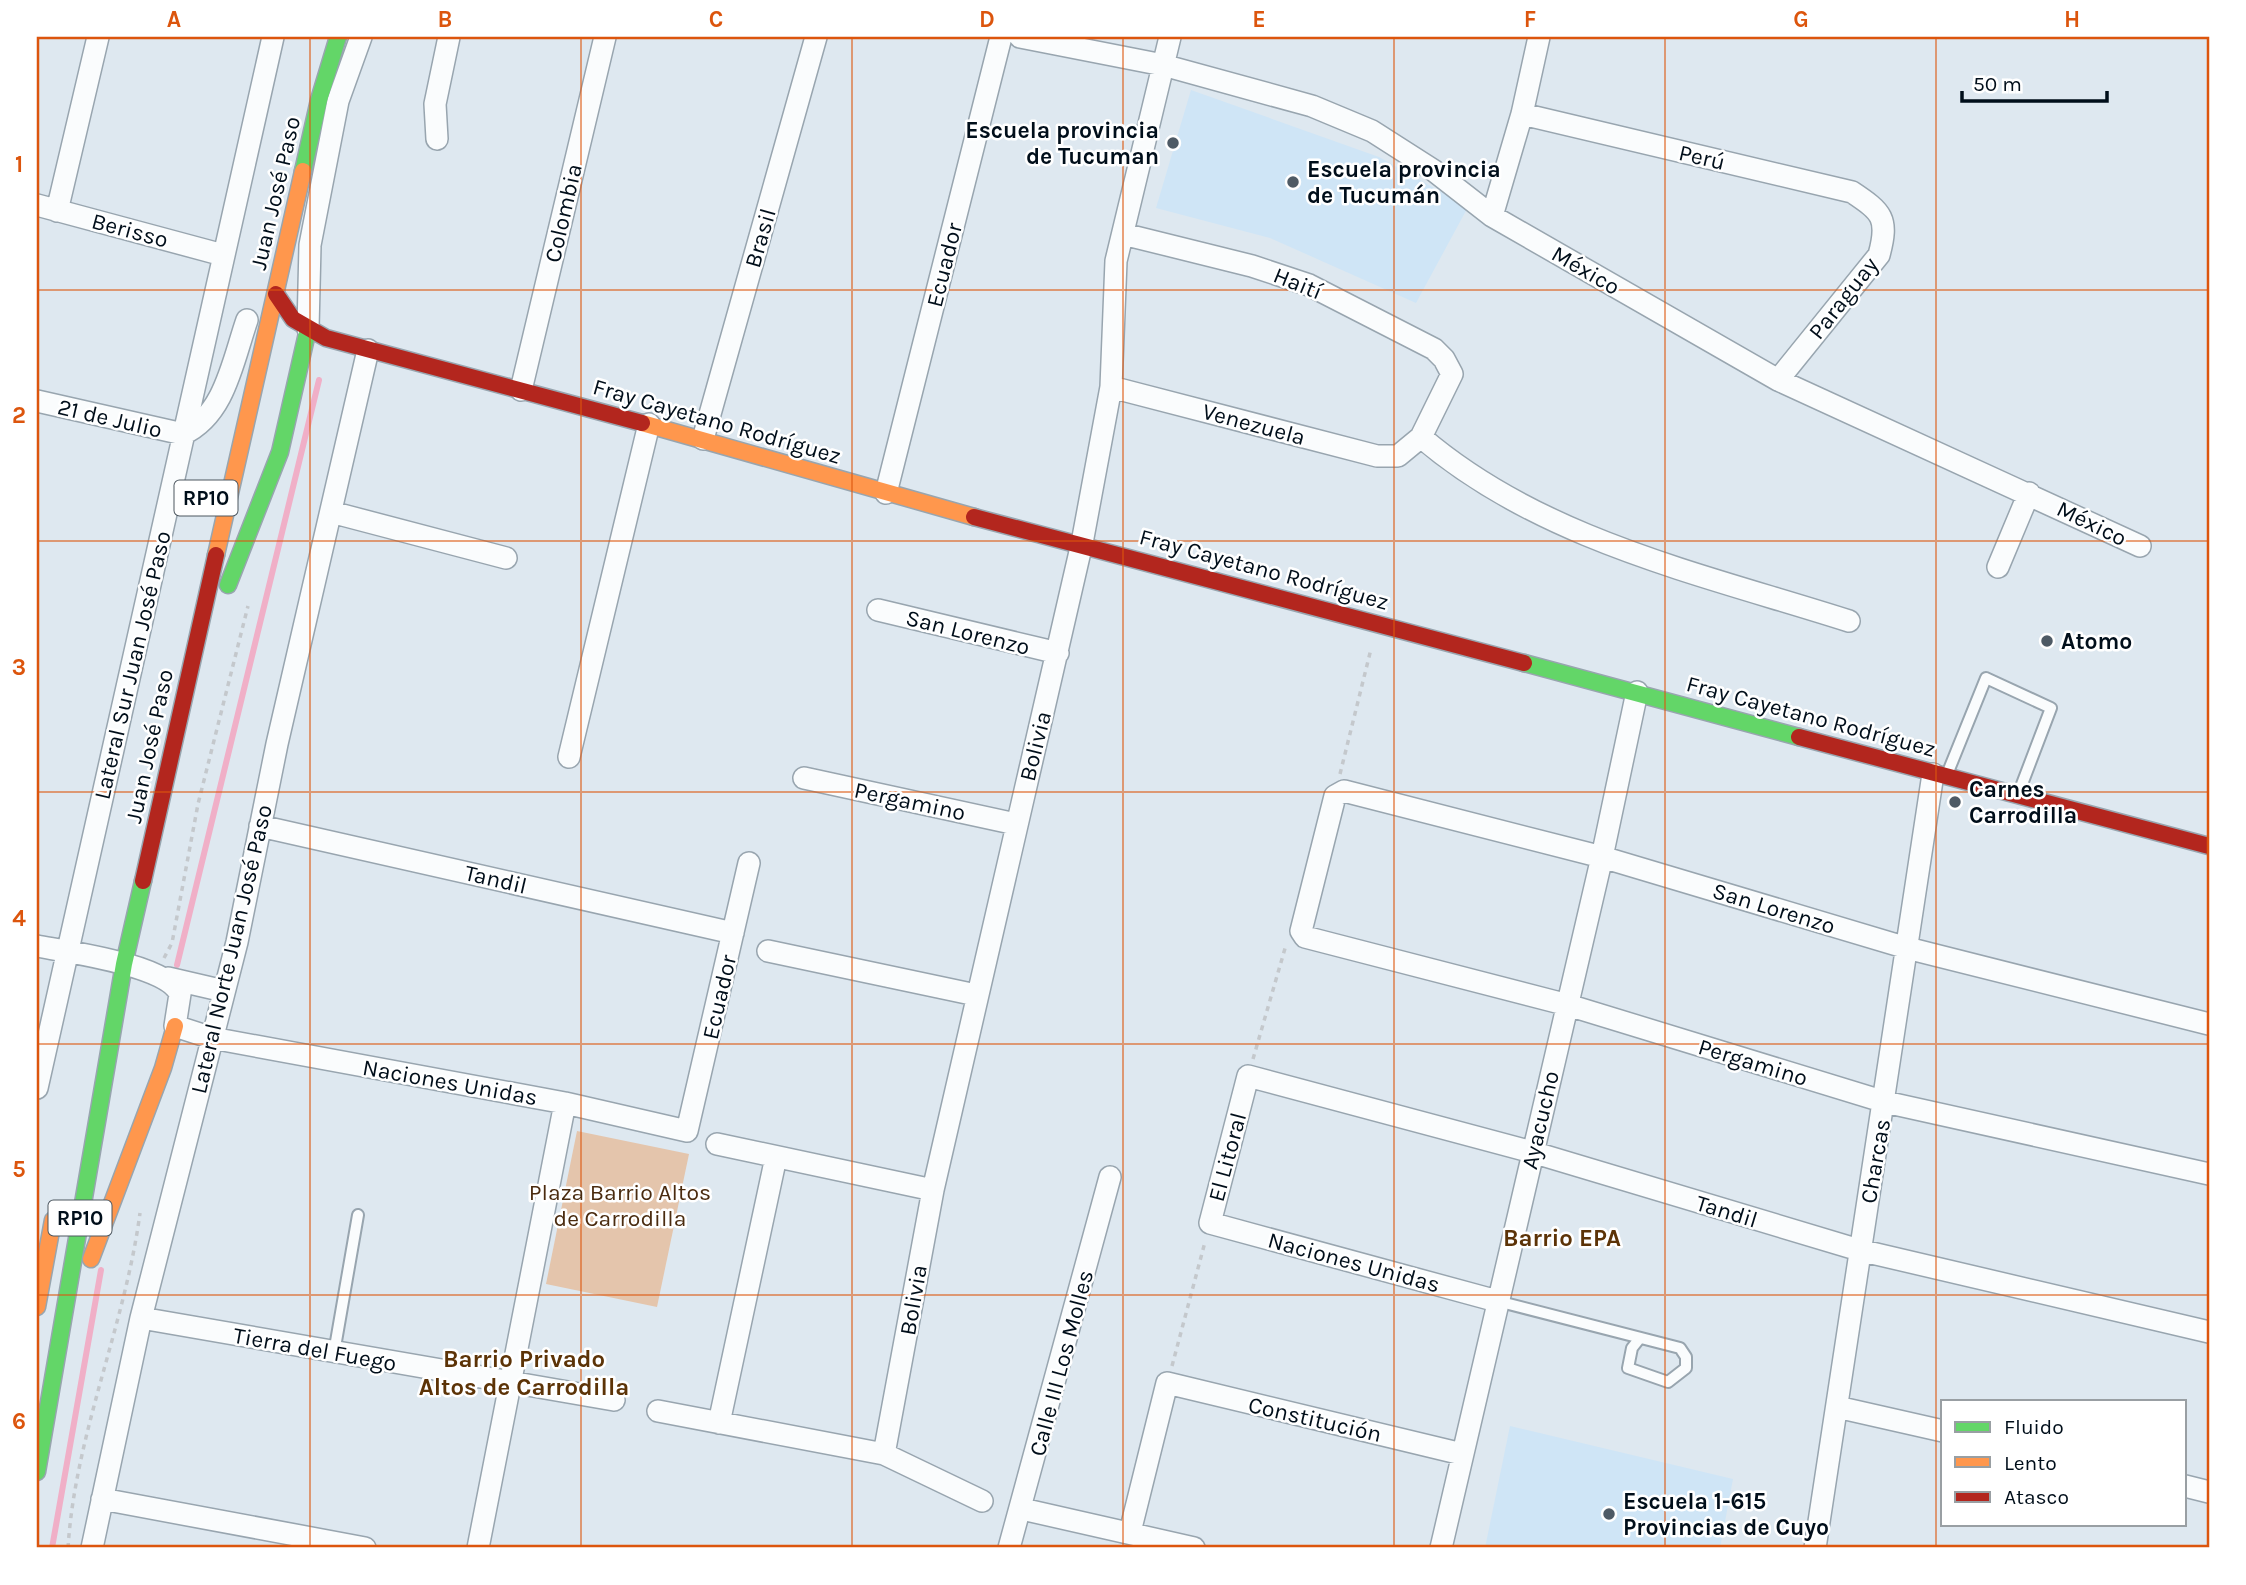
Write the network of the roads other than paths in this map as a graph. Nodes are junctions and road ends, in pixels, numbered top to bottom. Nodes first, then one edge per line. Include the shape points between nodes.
1 (98, 37) edge
2 (273, 37) edge
3 (338, 37) edge
4 (361, 37) edge
5 (449, 37) edge
6 (605, 37) edge
7 (816, 37) edge
8 (1001, 37) edge
9 (1020, 37) edge
10 (1170, 37) edge
11 (1539, 37) edge
12 (1163, 65) junction
13 (1522, 114) junction
14 (437, 139) dead end
15 (47, 208) edge
16 (1878, 209) joint
17 (1492, 216) junction
18 (1123, 234) junction
19 (223, 255) junction
20 (276, 294) junction
21 (248, 314) joint
22 (308, 329) junction
23 (368, 350) junction
24 (1778, 380) junction
25 (1111, 387) junction
26 (522, 390) junction
27 (37, 401) edge
28 (649, 424) junction
29 (222, 429) dead end
30 (183, 435) junction
31 (1422, 437) junction
32 (703, 439) junction
33 (886, 493) junction
34 (2029, 493) junction
35 (331, 512) junction
36 (1082, 544) junction
37 (2140, 547) dead end
38 (506, 558) dead end
39 (1998, 566) dead end
40 (878, 610) dead end
41 (1849, 621) dead end
42 (1058, 653) junction
43 (1637, 692) junction
44 (173, 738) junction
45 (569, 757) dead end
46 (1940, 774) junction
47 (804, 778) dead end
48 (2018, 794) junction
49 (1016, 824) junction
50 (260, 826) junction
51 (2209, 846) edge
52 (1602, 857) junction
53 (749, 863) dead end
54 (733, 933) junction
55 (1301, 934) joint
56 (37, 946) edge
57 (1907, 947) junction
58 (768, 951) dead end
59 (67, 952) junction
60 (124, 964) junction
61 (160, 975) junction
62 (224, 991) junction
63 (976, 995) junction
64 (1568, 1005) junction
65 (2209, 1024) edge
66 (175, 1026) junction
67 (212, 1038) junction
68 (1248, 1076) joint
69 (37, 1088) edge
70 (1885, 1102) junction
71 (565, 1103) junction
72 (687, 1131) joint
73 (717, 1144) dead end
74 (1532, 1152) junction
75 (776, 1157) junction
76 (2209, 1174) edge
77 (1110, 1177) dead end
78 (933, 1190) junction
79 (57, 1199) dead end
80 (358, 1215) dead end
81 (1210, 1223) joint
82 (1860, 1250) junction
83 (1497, 1301) junction
84 (37, 1307) edge
85 (141, 1318) junction
86 (2209, 1332) edge
87 (1640, 1338) junction
88 (334, 1353) junction
89 (510, 1384) junction
90 (614, 1400) dead end
91 (1837, 1407) junction
92 (47, 1408) junction
93 (658, 1411) dead end
94 (719, 1423) junction
95 (1941, 1431) edge
96 (884, 1454) junction
97 (1462, 1454) junction
98 (37, 1472) edge
99 (2186, 1486) edge
100 (2209, 1492) edge
101 (102, 1499) junction
102 (982, 1501) dead end
103 (1022, 1509) junction
104 (1130, 1532) junction
105 (92, 1548) edge
106 (365, 1548) edge
107 (478, 1548) edge
108 (1009, 1548) edge
109 (1194, 1548) edge
110 (1441, 1548) edge
111 (1815, 1548) edge

1 - 15 street
2 - 19 street, Lateral Sur Juan José Paso
3 - 20 main road, Juan José Paso / RP10 via 319,100
4 - 22 street via 338,101 310,245
5 - 14 street via 435,104
6 - 26 street, Colombia
7 - 32 street, Brasil
8 - 33 street, Ecuador
9 - 12 street, México
10 - 12 street, Bolivia
11 - 13 street
12 - 17 street, México via 1312,106 1372,131
12 - 18 street, Bolivia
13 - 16 street, Perú via 1852,192
13 - 17 street
15 - 19 street, Berisso
16 - 24 street, Paraguay via 1885,230 1879,255
17 - 24 street, México
18 - 25 street, Bolivia via 1116,261
18 - 31 street, Haití via 1309,285 1434,349 1452,374
19 - 30 street, Lateral Sur Juan José Paso
20 - 22 main road via 293,319
20 - 44 main road, Juan José Paso / RP10
21 - 29 main road
21 - 30 street via 222,393 209,417
22 - 23 main road, Fray Cayetano Rodríguez
22 - 44 main road via 280,452
23 - 26 main road, Fray Cayetano Rodríguez
23 - 35 street, Lateral Norte Juan José Paso
24 - 34 street, México
25 - 31 street, Venezuela via 1377,456 1398,456
25 - 36 street, Bolivia
26 - 28 main road, Fray Cayetano Rodríguez
27 - 30 street, 21 de Julio
28 - 32 main road, Fray Cayetano Rodríguez
28 - 45 street
30 - 59 street, Lateral Sur Juan José Paso
31 - 41 street via 1457,468 1567,529
32 - 33 main road, Fray Cayetano Rodríguez
33 - 36 main road, Fray Cayetano Rodríguez
34 - 37 street, México
34 - 39 street
35 - 38 street
35 - 50 street, Lateral Norte Juan José Paso
36 - 42 street, Bolivia
36 - 43 main road, Fray Cayetano Rodríguez
40 - 42 street, San Lorenzo
42 - 49 street, Bolivia
43 - 46 main road, Fray Cayetano Rodríguez
43 - 52 street, Ayacucho
44 - 60 main road, Juan José Paso / RP10
46 - 48 main road, Fray Cayetano Rodríguez
46 - 48 lane via 1986,678 2052,708
46 - 57 street, Charcas
47 - 49 street, Pergamino
48 - 51 main road, Fray Cayetano Rodríguez
49 - 63 street, Bolivia
50 - 54 street, Tandil
50 - 62 street, Lateral Norte Juan José Paso
52 - 55 street, San Lorenzo via 1337,794
52 - 57 street, San Lorenzo
52 - 64 street, Ayacucho
53 - 54 street, Ecuador
54 - 72 street, Ecuador
55 - 64 street, Pergamino
56 - 59 street
57 - 65 street, San Lorenzo
57 - 70 street, Charcas
58 - 63 street
59 - 60 street
59 - 69 street, Lateral Sur Juan José Paso
60 - 61 street
60 - 92 main road, Juan José Paso / RP10
61 - 62 street
61 - 66 street via 180,994
62 - 67 street, Lateral Norte Juan José Paso
63 - 78 street, Bolivia
64 - 70 street, Pergamino
64 - 74 street, Ayacucho
66 - 67 street, Naciones Unidas
66 - 92 main road via 78,1297
67 - 71 street, Naciones Unidas
67 - 85 street, Lateral Norte Juan José Paso
68 - 74 street, Tandil
68 - 81 street, El Litoral
70 - 76 street, Pergamino
70 - 82 street, Charcas
71 - 72 street, Naciones Unidas
71 - 89 street
73 - 75 street
74 - 82 street, Tandil
74 - 83 street, Ayacucho
75 - 78 street
75 - 94 street
77 - 103 street, Calle III Los Molles
78 - 96 street, Bolivia
79 - 84 main road, RP10
80 - 88 lane
81 - 83 street, Naciones Unidas
82 - 86 street, Tandil
82 - 91 street, Charcas
83 - 87 lane
83 - 97 street, Ayacucho
85 - 88 street, Tierra del Fuego
85 - 101 street, Lateral Norte Juan José Paso
87 - 87 lane via 1632,1348 1628,1368 1668,1382 1686,1368 1680,1348
88 - 89 street, Tierra del Fuego
89 - 90 street, Tierra del Fuego
89 - 107 street
91 - 95 street
91 - 111 street, Charcas
92 - 98 main road, Juan José Paso / RP10
93 - 94 street
94 - 96 street
96 - 102 street
97 - 104 street, Constitución via 1167,1383
97 - 110 street, Ayacucho
99 - 100 street
101 - 105 street, Lateral Norte Juan José Paso
101 - 106 street
103 - 104 street
103 - 108 street, Calle III Los Molles
104 - 109 street

